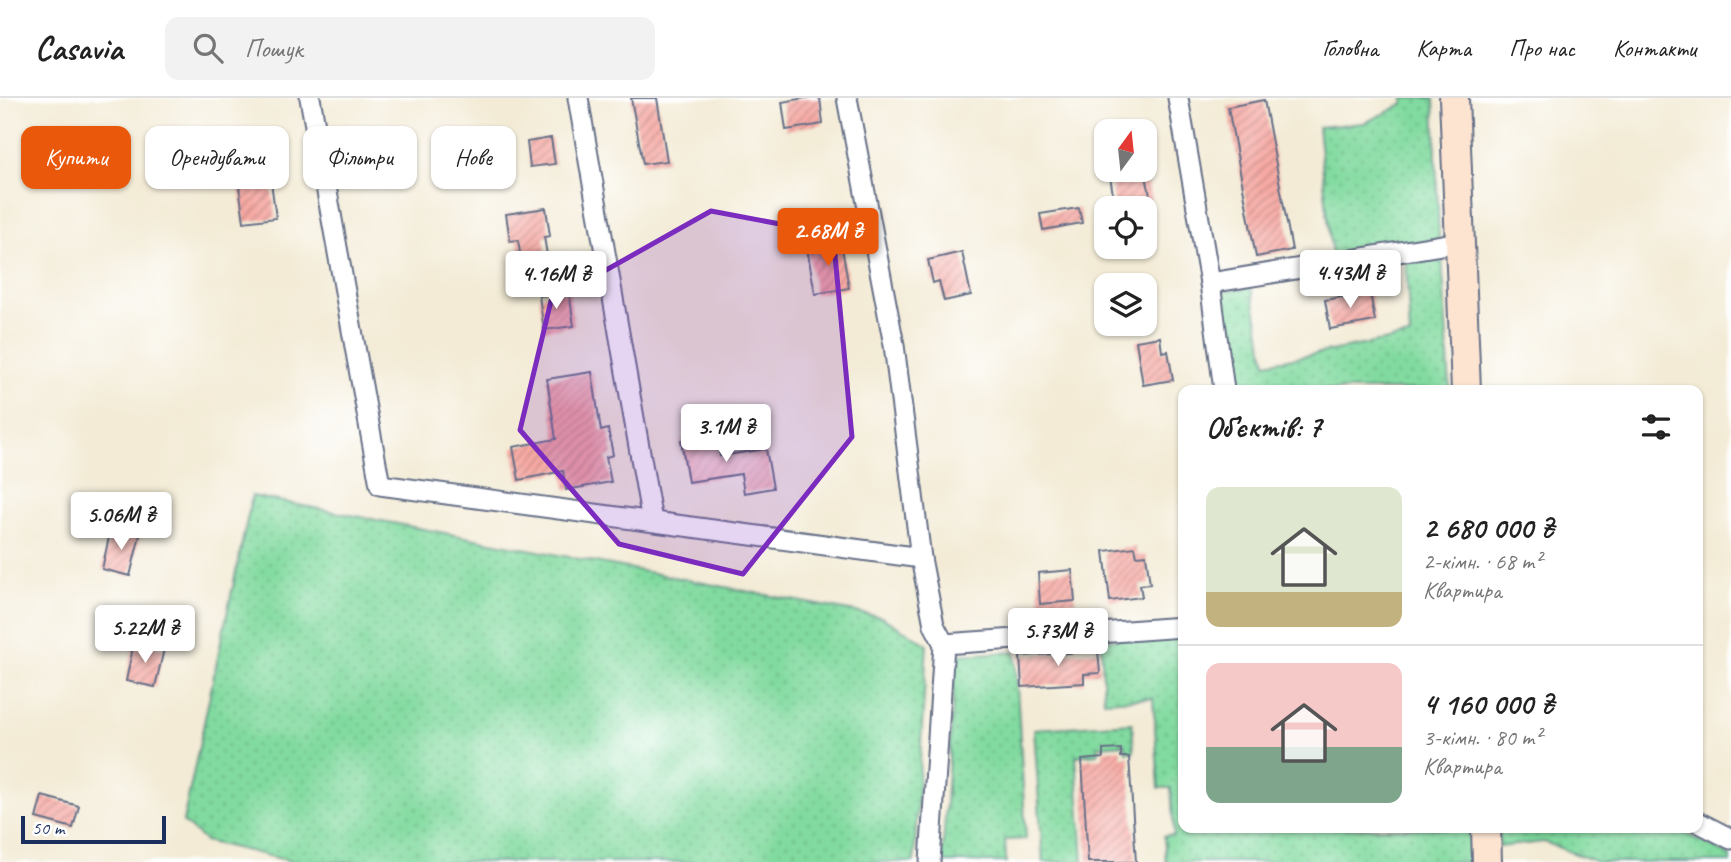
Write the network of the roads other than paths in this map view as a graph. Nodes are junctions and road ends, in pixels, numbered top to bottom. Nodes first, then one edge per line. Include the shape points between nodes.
1 (310, 98) edge
2 (578, 98) edge
3 (847, 98) edge
4 (1178, 98) edge
5 (1454, 98) edge
6 (1460, 242) junction
7 (1210, 283) junction
8 (1223, 385) edge
9 (1466, 385) edge
10 (652, 521) junction
11 (921, 558) junction
12 (1178, 626) edge
13 (944, 644) junction
14 (1703, 825) edge
15 (1486, 833) edge
16 (1731, 839) edge
17 (930, 862) edge
18 (1487, 862) edge

1 - 10 street via 380,485
2 - 10 street
3 - 11 street via 894,345
4 - 7 street
5 - 6 street
6 - 7 street
6 - 9 street
7 - 8 street
10 - 11 street
11 - 13 street via 934,625
12 - 13 street
13 - 17 street
14 - 16 street
15 - 18 street

